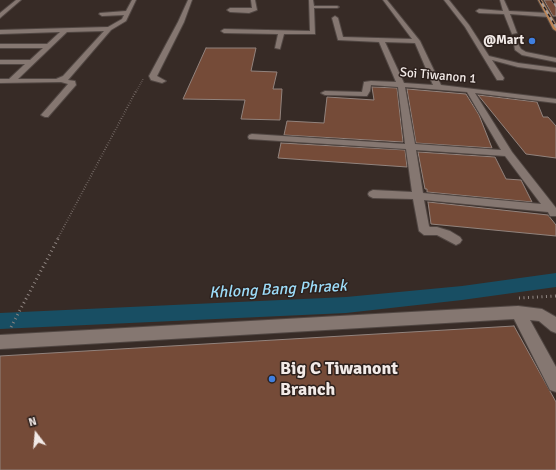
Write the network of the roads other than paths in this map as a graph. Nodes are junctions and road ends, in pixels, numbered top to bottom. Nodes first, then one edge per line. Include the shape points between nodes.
1 (19, 0) edge
2 (134, 0) edge
3 (190, 0) edge
4 (253, 0) edge
5 (311, 0) edge
6 (319, 0) edge
7 (386, 0) edge
8 (446, 0) edge
9 (502, 0) edge
10 (540, 0) edge
11 (312, 7) junction
12 (337, 7) dead end
13 (230, 10) dead end
14 (478, 11) dead end
15 (548, 11) junction
16 (127, 13) junction
17 (506, 13) junction
18 (102, 14) dead end
19 (0, 16) edge
20 (335, 18) dead end
21 (109, 28) junction
22 (556, 29) edge
23 (64, 31) junction
24 (224, 31) dead end
25 (279, 31) junction
26 (0, 32) edge
27 (514, 33) dead end
28 (381, 40) junction
29 (416, 41) junction
30 (516, 45) dead end
31 (0, 46) edge
32 (49, 46) junction
33 (278, 48) dead end
34 (487, 57) junction
35 (556, 60) edge
36 (0, 62) edge
37 (32, 62) junction
38 (556, 70) edge
39 (500, 78) dead end
40 (62, 80) junction
41 (11, 81) junction
42 (162, 81) dead end
43 (0, 82) edge
44 (401, 85) junction
45 (438, 86) junction
46 (469, 90) junction
47 (325, 93) dead end
48 (556, 101) edge
49 (45, 115) dead end
50 (252, 136) dead end
51 (410, 146) junction
52 (508, 154) junction
53 (373, 194) dead end
54 (417, 196) junction
55 (554, 212) edge
56 (456, 240) dead end
57 (518, 312) junction
58 (556, 326) edge
59 (0, 342) edge
60 (556, 384) edge

1 - 19 street
2 - 16 street
3 - 42 street via 154,74 154,78
4 - 13 street via 256,9
5 - 6 street
5 - 11 street
7 - 29 street
8 - 34 street
9 - 17 street
10 - 15 main road
11 - 12 street
11 - 25 street via 314,32
14 - 17 street
15 - 17 street
15 - 22 main road
16 - 18 street
16 - 21 street via 124,20
17 - 27 street
20 - 28 street via 337,39
21 - 23 street
21 - 40 street via 70,75
23 - 26 street
23 - 32 street
24 - 25 street
25 - 33 street
28 - 29 street
28 - 44 street
29 - 45 street
30 - 35 street via 524,54
31 - 32 street
32 - 37 street
34 - 38 street via 518,65
34 - 39 street
36 - 37 street
37 - 41 street
40 - 41 street
40 - 49 street via 72,85
41 - 43 street
44 - 45 street, Soi Tiwanon 1
44 - 47 street, Soi Tiwanon 1 via 367,84 364,94
44 - 51 street
45 - 46 street, Soi Tiwanon 1
46 - 48 street, Soi Tiwanon 1
46 - 52 street
50 - 51 street
51 - 52 street
51 - 54 street
52 - 55 street
53 - 54 street
54 - 55 street
54 - 56 street via 423,228 428,232 446,234
57 - 58 street via 542,315
57 - 59 street
57 - 60 street

